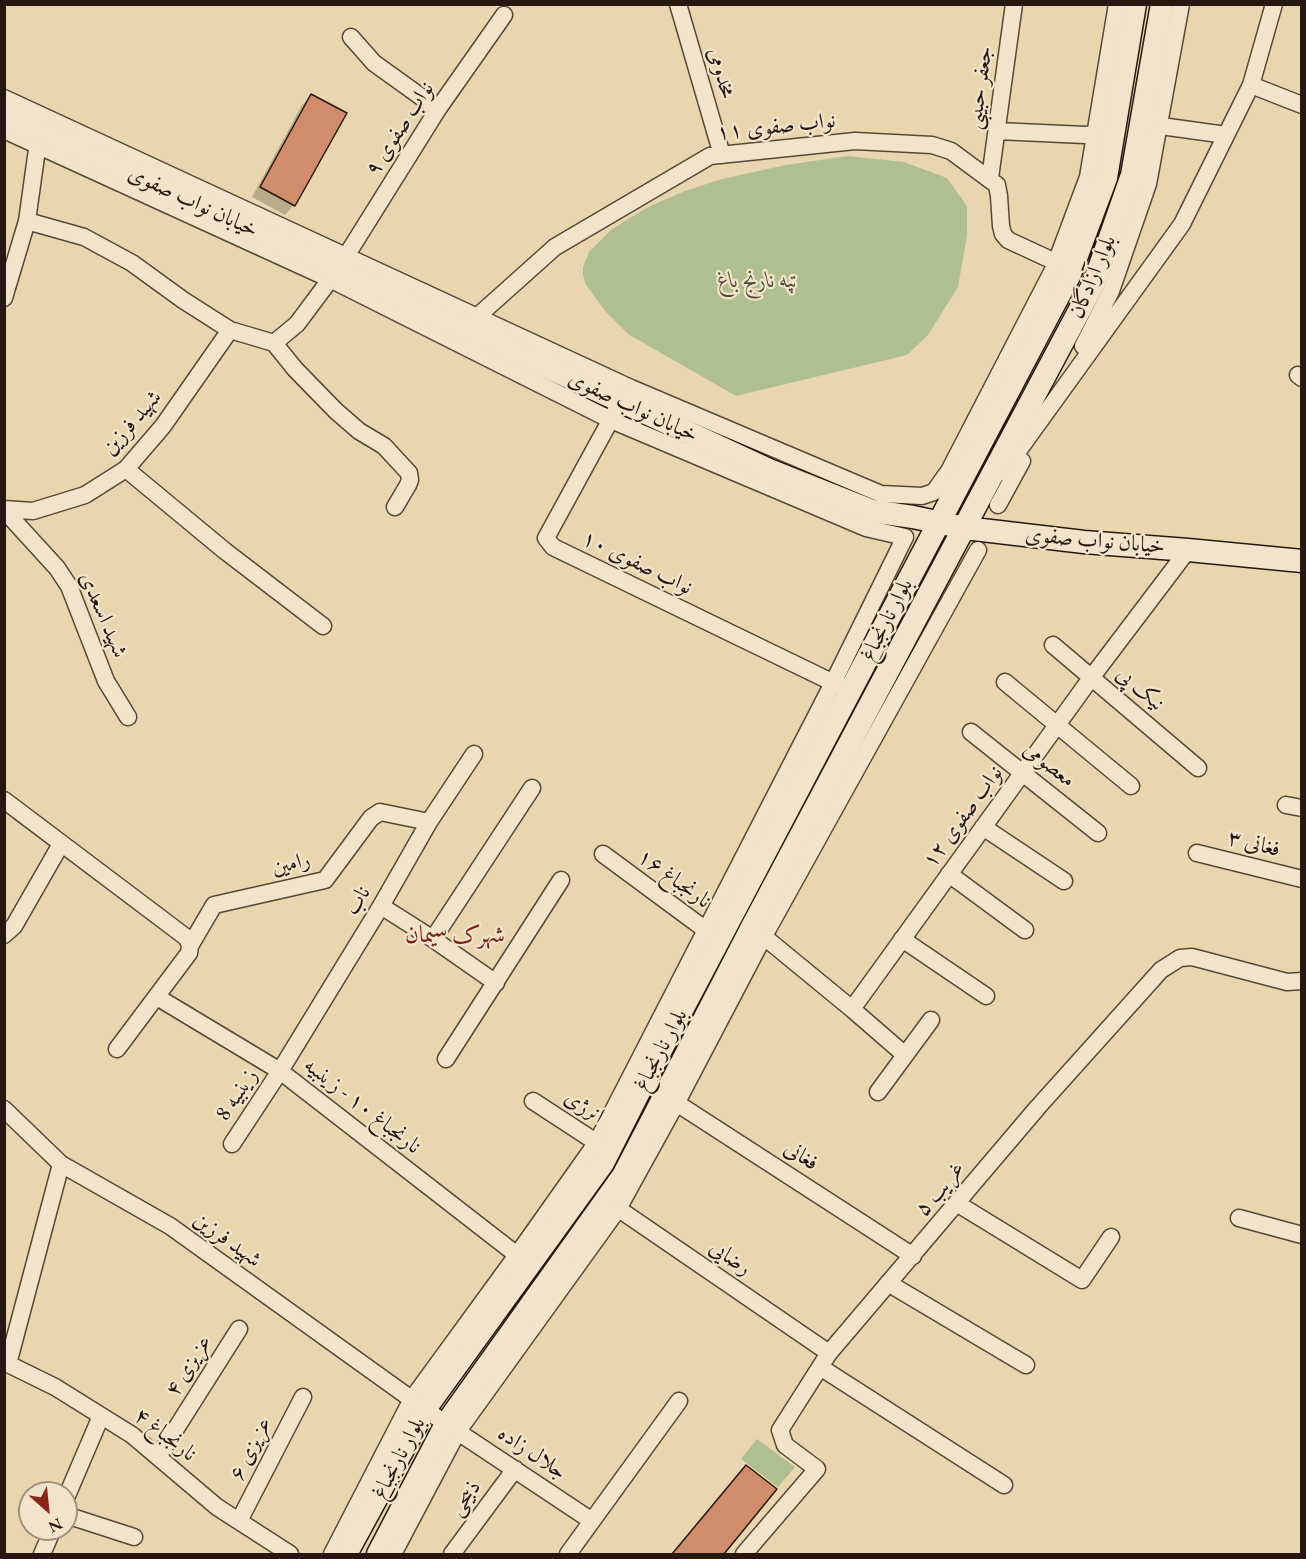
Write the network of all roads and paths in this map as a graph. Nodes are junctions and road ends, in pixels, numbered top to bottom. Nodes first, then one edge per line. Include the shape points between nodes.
1 (678, 4) edge
2 (1014, 4) edge
3 (1117, 4) edge
4 (1135, 4) edge
5 (1162, 4) edge
6 (1181, 4) edge
7 (1274, 4) edge
8 (504, 15) dead end
9 (351, 37) dead end
10 (1251, 85) junction
11 (4, 98) edge
12 (1302, 105) edge
13 (438, 109) junction
14 (4, 115) edge
15 (1161, 126) dead end
16 (4, 130) edge
17 (997, 131) junction
18 (1104, 133) junction
19 (1226, 135) junction
20 (39, 137) junction
21 (722, 155) junction
22 (990, 178) junction
23 (27, 221) junction
24 (1049, 259) dead end
25 (338, 268) junction
26 (4, 298) edge
27 (471, 322) junction
28 (230, 330) junction
29 (274, 343) junction
30 (1058, 395) junction
31 (616, 411) junction
32 (126, 469) junction
33 (990, 500) junction
34 (395, 507) dead end
35 (4, 509) edge
36 (939, 522) junction
37 (965, 528) junction
38 (1188, 549) junction
39 (978, 550) dead end
40 (1302, 561) edge
41 (323, 626) dead end
42 (1053, 645) dead end
43 (1091, 678) junction
44 (1005, 682) dead end
45 (842, 688) junction
46 (128, 717) dead end
47 (1057, 725) junction
48 (971, 732) dead end
49 (474, 754) dead end
50 (1198, 768) dead end
51 (1022, 773) junction
52 (1131, 786) dead end
53 (532, 788) dead end
54 (4, 801) edge
55 (429, 822) junction
56 (983, 827) junction
57 (1098, 833) dead end
58 (61, 844) junction
59 (603, 854) dead end
60 (1197, 854) dead end
61 (949, 874) junction
62 (1302, 879) edge
63 (561, 880) dead end
64 (1064, 881) dead end
65 (381, 906) junction
66 (1025, 930) dead end
67 (758, 932) junction
68 (4, 935) edge
69 (712, 935) junction
70 (433, 939) junction
71 (902, 939) junction
72 (190, 946) junction
73 (1302, 981) edge
74 (496, 983) junction
75 (986, 996) dead end
76 (157, 997) junction
77 (852, 1009) junction
78 (931, 1020) dead end
79 (117, 1049) dead end
80 (905, 1056) junction
81 (446, 1059) dead end
82 (280, 1071) junction
83 (644, 1082) junction
84 (878, 1092) dead end
85 (671, 1098) junction
86 (533, 1101) dead end
87 (4, 1109) edge
88 (232, 1144) dead end
89 (603, 1147) junction
90 (61, 1164) junction
91 (612, 1204) junction
92 (958, 1204) junction
93 (1239, 1218) dead end
94 (1302, 1235) edge
95 (1111, 1238) dead end
96 (913, 1256) junction
97 (524, 1260) junction
98 (888, 1283) junction
99 (239, 1329) dead end
100 (825, 1360) junction
101 (6, 1363) edge
102 (1026, 1365) dead end
103 (303, 1397) dead end
104 (679, 1401) dead end
105 (418, 1404) junction
106 (101, 1416) junction
107 (452, 1427) junction
108 (158, 1457) junction
109 (515, 1469) junction
110 (73, 1481) edge
111 (1004, 1485) dead end
112 (78, 1519) edge
113 (239, 1521) junction
114 (592, 1521) junction
115 (134, 1537) dead end
116 (290, 1554) edge
117 (332, 1554) edge
118 (346, 1554) edge
119 (378, 1554) edge
120 (393, 1554) edge
121 (452, 1554) edge
122 (568, 1554) edge
123 (744, 1554) edge

1 - 21 street, مخدومی
2 - 17 street, جعفر حبیبی
3 - 18 street
4 - 18 main road, بلوار آزادگان
5 - 33 main road, بلوار آزادگان via 1132,175 1094,283
6 - 30 street via 1148,184 1111,291
7 - 10 street
8 - 13 street, نواب صفوی ۹
9 - 13 street via 374,63
10 - 12 street
10 - 19 street
11 - 25 street
13 - 25 street, نواب صفوی ۹
14 - 20 main road, خیابان نواب صفوی
15 - 19 street
16 - 20 street
17 - 18 street
17 - 22 street, جعفر حبیبی
18 - 27 street via 1054,268 949,471 934,492 922,496 881,494
18 - 36 main road, بلوار آزادگان via 1106,178 1070,274
19 - 30 street via 1182,224
20 - 23 street
20 - 25 main road, خیابان نواب صفوی
21 - 22 street, نواب صفوی ۱۱ via 855,141 932,145 951,151
21 - 27 street, نواب صفوی ۱۱ via 710,156 555,247
22 - 24 street via 997,185 1003,234
23 - 26 street
23 - 28 street via 84,237 132,263
25 - 27 main road, خیابان نواب صفوی
25 - 29 street, نواب صفوی ۹ via 297,324
25 - 31 street
27 - 31 main road, خیابان نواب صفوی
28 - 29 street
28 - 32 street, شهید فرزین via 163,426
29 - 34 street via 336,411 384,446 409,473 408,485
30 - 33 street via 992,488
31 - 36 main road, خیابان نواب صفوی via 872,511
31 - 45 street, نواب صفوی ۱۰ via 546,538 553,547
31 - 45 street via 866,528 905,537
32 - 35 street, شهید فرزین via 85,495 33,511
32 - 41 street
33 - 37 main road, بلوار آزادگان
35 - 46 street, شهید اسعدی via 69,586 106,681
36 - 37 main road, خیابان نواب صفوی
36 - 45 main road, بلوار نارنجباغ
37 - 38 main road, خیابان نواب صفوی
37 - 67 main road, بلوار نارنجباغ
38 - 40 main road, خیابان نواب صفوی
38 - 43 street, نواب صفوی ۱۲
39 - 67 street
42 - 43 street, نیک پی
43 - 47 street, نواب صفوی ۱۲
43 - 50 street, نیک پی
44 - 47 street
45 - 69 main road, بلوار نارنجباغ
47 - 51 street, نواب صفوی ۱۲
47 - 52 street
48 - 51 street, معصومی
49 - 55 street, ناب
51 - 56 street, نواب صفوی ۱۲
51 - 57 street, معصومی
53 - 70 street
54 - 58 street
55 - 65 street, ناب
55 - 72 street, رامین via 380,812 371,818 325,880 214,905
56 - 61 street, نواب صفوی ۱۲
56 - 64 street
58 - 68 street via 14,926
58 - 72 street via 187,938
59 - 69 street, نارنجباغ ۱۶
60 - 62 street, فغانی ۳
61 - 66 street
61 - 71 street, نواب صفوی ۱۲
63 - 74 street
65 - 70 street
65 - 82 street, ناب
67 - 77 street
67 - 85 main road, بلوار نارنجباغ
69 - 83 main road, بلوار نارنجباغ
69 - 89 street
70 - 74 street
71 - 75 street
71 - 77 street, نواب صفوی ۱۲
72 - 76 street
73 - 92 street, غریب ۵ via 1287,982 1192,957 1180,958 1161,970 1038,1107
74 - 81 street
76 - 79 street
76 - 82 street, نارنجباغ ۱۰ - زینبیه
77 - 80 street
78 - 80 street
80 - 84 street
82 - 88 street, زینبیه 8
82 - 97 street, نارنجباغ ۱۰ - زینبیه
83 - 85 street, فغانی
83 - 89 main road, بلوار نارنجباغ
85 - 91 main road, بلوار نارنجباغ via 624,1176
85 - 96 street, فغانی
86 - 89 street, انرژی
87 - 90 street, شهید فرزین
89 - 97 main road, بلوار نارنجباغ via 603,1163
90 - 101 street
90 - 105 street, شهید فرزین via 170,1226
91 - 100 street, رضایی
91 - 107 main road, بلوار نارنجباغ
92 - 95 street via 1082,1280
92 - 96 street, غریب ۵
93 - 94 street
96 - 98 street, غریب ۵
97 - 105 main road, بلوار نارنجباغ
98 - 100 street, غریب ۵
98 - 102 street
99 - 108 street, عزیزی ۴
100 - 111 street, رضایی
100 - 123 street, غریب ۵ via 780,1430 785,1445 817,1469
101 - 106 street, نارنجباغ ۴ via 55,1386
103 - 113 street, عزیزی ۶
104 - 114 street
105 - 107 street, شهید فرزین
105 - 117 street
105 - 118 main road, بلوار نارنجباغ
106 - 108 street, نارنجباغ ۴
106 - 110 street
107 - 109 street, جلال زاده
107 - 119 main road, بلوار نارنجباغ
107 - 120 street
108 - 113 street, نارنجباغ ۴
109 - 114 street, جلال زاده
109 - 121 street, ذبیحی
112 - 115 street
113 - 116 street, نارنجباغ ۴
114 - 122 street

